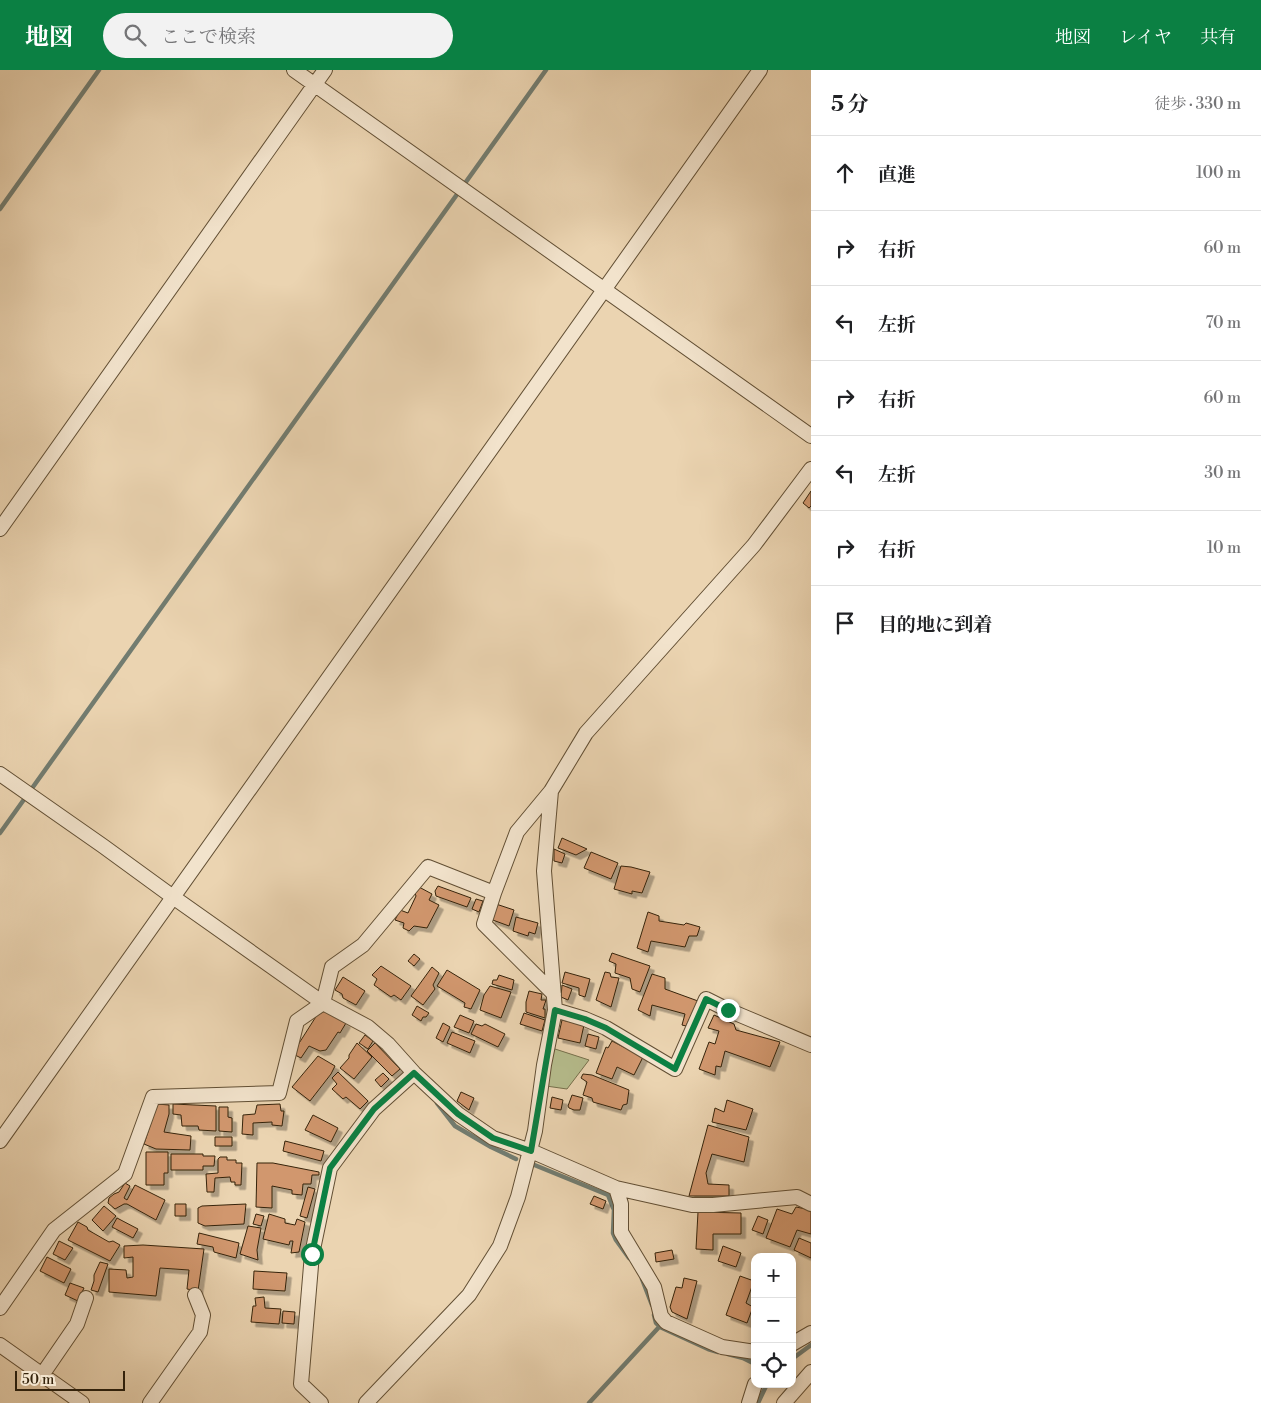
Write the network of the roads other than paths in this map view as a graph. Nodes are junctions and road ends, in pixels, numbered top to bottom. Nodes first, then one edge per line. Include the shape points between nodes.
1 (294, 70) edge
2 (324, 70) edge
3 (760, 70) edge
4 (314, 85) junction
5 (604, 289) junction
6 (811, 436) edge
7 (811, 469) edge
8 (0, 529) edge
9 (0, 774) edge
10 (550, 791) junction
11 (494, 893) junction
12 (172, 898) junction
13 (554, 994) junction
14 (323, 1003) junction
15 (555, 1010) junction
16 (811, 1045) edge
17 (414, 1073) junction
18 (0, 1141) edge
19 (531, 1151) junction
20 (616, 1188) junction
21 (811, 1204) edge
22 (195, 1295) dead end
23 (86, 1298) dead end
24 (0, 1308) edge
25 (811, 1333) edge
26 (794, 1343) edge
27 (0, 1345) edge
28 (751, 1351) edge
29 (811, 1372) edge
30 (42, 1375) junction
31 (755, 1388) edge
32 (82, 1403) edge
33 (150, 1403) edge
34 (321, 1403) edge
35 (366, 1403) edge
36 (749, 1403) edge
37 (784, 1403) edge

1 - 4 street
2 - 4 street
3 - 5 street
4 - 5 street
4 - 8 street
5 - 6 street
5 - 12 street
7 - 10 street via 754,545 586,733
9 - 12 street
10 - 11 street via 517,832
10 - 13 street via 544,871
11 - 13 street via 484,924
11 - 14 street via 428,866 363,944 332,967
12 - 14 street
12 - 18 street
13 - 15 street
14 - 17 street via 368,1027
14 - 24 street via 297,1021 279,1093 153,1097 124,1174 54,1230
15 - 16 street via 606,1028 675,1069 706,999
15 - 19 street
17 - 19 street via 458,1114 493,1138
17 - 34 street via 374,1109 330,1168 312,1254 301,1384
19 - 20 street
19 - 35 street via 500,1246 469,1295
20 - 21 street via 692,1205 713,1206 797,1197
20 - 28 street via 621,1204 621,1232 654,1287 666,1322 722,1347
22 - 33 street via 203,1315 200,1332
23 - 30 street via 77,1324
25 - 26 street
27 - 30 street
29 - 37 street
30 - 32 street
31 - 36 street

